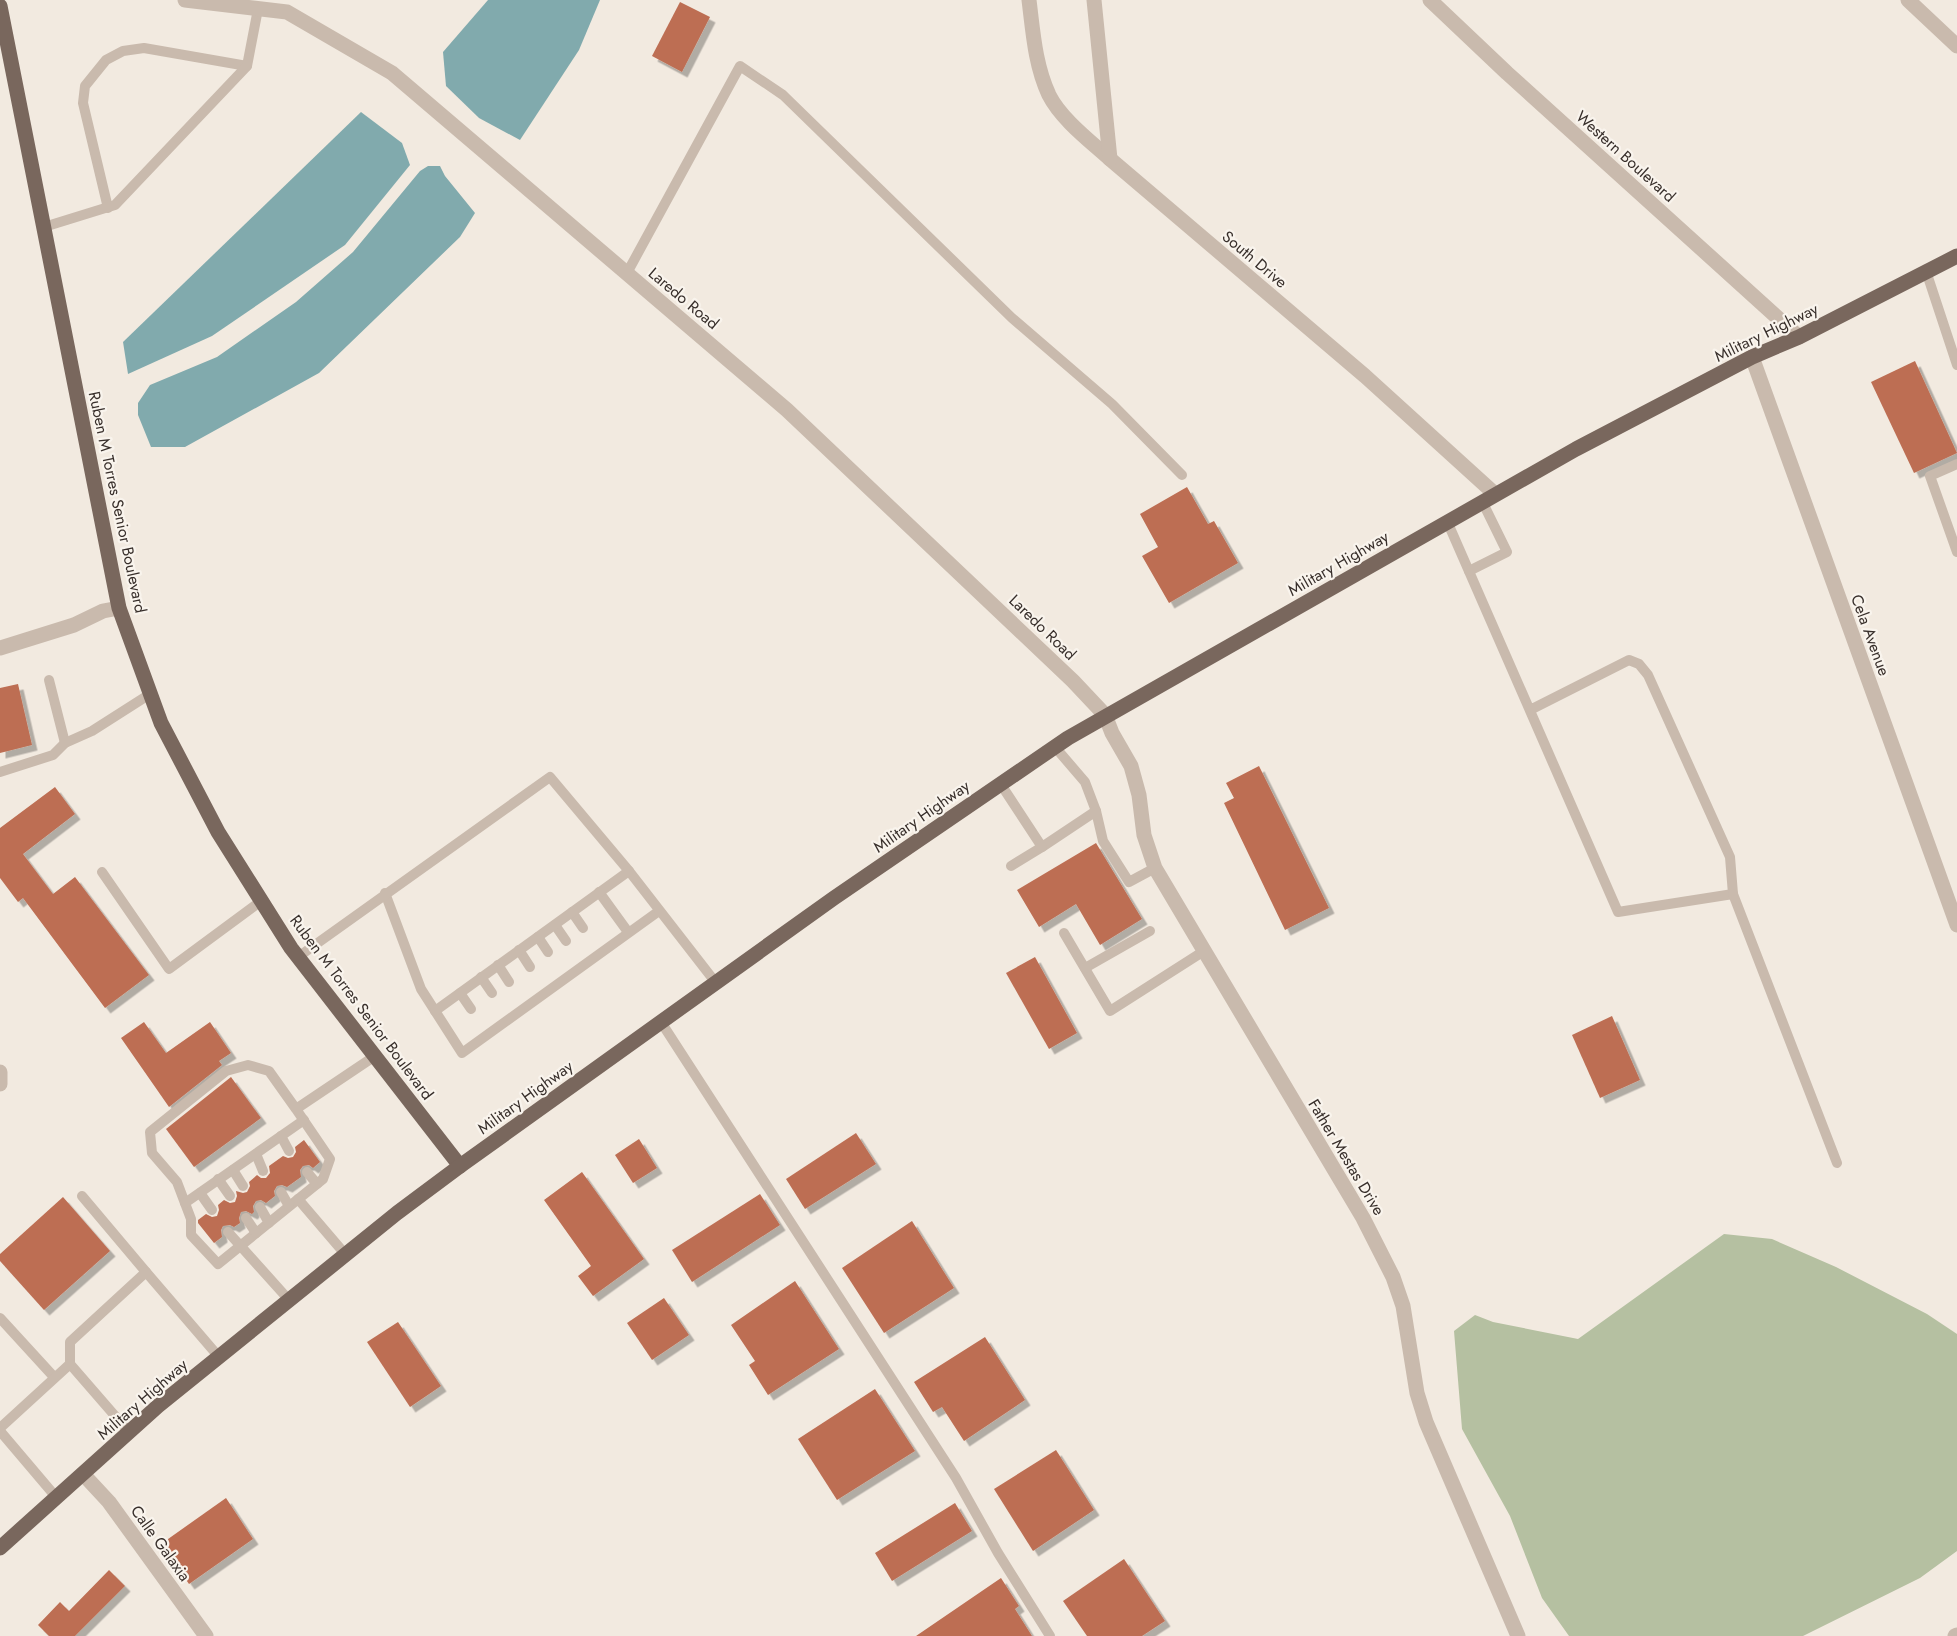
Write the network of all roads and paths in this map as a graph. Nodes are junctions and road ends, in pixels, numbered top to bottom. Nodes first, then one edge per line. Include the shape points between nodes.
1 (185, 0) edge
2 (1029, 0) edge
3 (1094, 0) edge
4 (1430, 0) edge
5 (1908, 0) edge
6 (0, 6) edge
7 (258, 9) junction
8 (1957, 46) edge
9 (247, 66) junction
10 (1110, 159) junction
11 (108, 208) junction
12 (44, 227) junction
13 (1957, 255) edge
14 (1926, 271) junction
15 (627, 273) junction
16 (1799, 336) junction
17 (1752, 357) junction
18 (1957, 365) edge
19 (1957, 464) edge
20 (1182, 475) dead end
21 (1489, 498) junction
22 (1447, 521) junction
23 (1957, 552) edge
24 (1469, 571) junction
25 (119, 608) junction
26 (0, 648) edge
27 (49, 680) dead end
28 (150, 694) junction
29 (1530, 710) junction
30 (1106, 715) junction
31 (65, 742) junction
32 (1055, 747) junction
33 (0, 771) edge
34 (1000, 783) junction
35 (1096, 811) junction
36 (1042, 846) junction
37 (1011, 866) dead end
38 (1155, 868) junction
39 (629, 871) junction
40 (102, 873) dead end
41 (599, 892) junction
42 (385, 893) junction
43 (1733, 894) junction
44 (261, 901) junction
45 (659, 911) junction
46 (572, 912) junction
47 (555, 925) junction
48 (1957, 925) edge
49 (583, 928) dead end
50 (1149, 931) dead end
51 (628, 932) junction
52 (1064, 933) dead end
53 (538, 937) junction
54 (566, 941) dead end
55 (519, 950) junction
56 (1204, 951) junction
57 (548, 952) dead end
58 (298, 957) junction
59 (498, 965) junction
60 (530, 967) dead end
61 (1085, 968) junction
62 (482, 977) junction
63 (509, 982) dead end
64 (716, 983) junction
65 (460, 993) junction
66 (492, 993) dead end
67 (471, 1009) dead end
68 (435, 1011) junction
69 (661, 1022) junction
70 (375, 1056) junction
71 (0, 1072) edge
72 (0, 1084) edge
73 (296, 1109) junction
74 (304, 1120) junction
75 (281, 1136) junction
76 (289, 1151) dead end
77 (256, 1154) junction
78 (1838, 1163) dead end
79 (460, 1166) junction
80 (233, 1170) junction
81 (263, 1171) dead end
82 (307, 1172) dead end
83 (219, 1179) junction
84 (317, 1184) junction
85 (243, 1186) dead end
86 (200, 1192) junction
87 (281, 1192) dead end
88 (82, 1196) dead end
89 (230, 1196) dead end
90 (294, 1202) junction
91 (185, 1203) junction
92 (260, 1208) dead end
93 (212, 1210) dead end
94 (246, 1218) dead end
95 (269, 1223) junction
96 (228, 1232) dead end
97 (256, 1233) junction
98 (240, 1246) junction
99 (345, 1254) junction
100 (146, 1272) junction
101 (289, 1300) junction
102 (0, 1318) edge
103 (219, 1356) junction
104 (70, 1364) junction
105 (54, 1377) junction
106 (0, 1430) edge
107 (129, 1432) junction
108 (83, 1474) junction
109 (56, 1497) junction
110 (0, 1548) edge
111 (206, 1636) edge
112 (1050, 1636) edge
113 (1518, 1636) edge

1 - 7 street, Laredo Road
2 - 10 street, South Drive via 1036,56 1050,96 1071,123
3 - 10 street
4 - 16 street, Western Boulevard
5 - 8 street
6 - 12 main road, Ruben M Torres Senior Boulevard
7 - 9 lane
7 - 15 street, Laredo Road via 287,12 393,73
9 - 11 lane via 115,206
9 - 11 lane via 144,48 123,51 106,60 85,86 83,103
10 - 21 street, South Drive via 1365,376
11 - 12 lane
12 - 25 main road, Ruben M Torres Senior Boulevard
13 - 14 main road, Military Highway
14 - 16 main road, Military Highway
14 - 18 lane
15 - 20 lane via 740,66 783,95 1012,318 1112,404
15 - 30 street, Laredo Road via 787,410
16 - 17 main road, Military Highway
17 - 21 main road, Military Highway
17 - 48 street, Cela Avenue
19 - 23 lane via 1930,476
21 - 22 main road, Military Highway
21 - 24 lane via 1507,552
22 - 24 lane
22 - 30 main road, Military Highway
24 - 29 lane
25 - 26 street
25 - 28 main road, Ruben M Torres Senior Boulevard
27 - 31 lane
28 - 31 lane via 92,731
28 - 44 main road, Ruben M Torres Senior Boulevard via 218,832
29 - 43 lane via 1618,912
29 - 43 lane via 1629,660 1639,664 1648,675 1730,857
30 - 32 main road, Military Highway
30 - 38 street, Father Mestas Drive via 1131,766 1144,835
31 - 33 lane via 53,755
32 - 34 main road, Military Highway
32 - 35 lane via 1085,782
34 - 36 lane
34 - 64 main road, Military Highway
35 - 36 lane
35 - 38 lane via 1103,841 1129,882
36 - 37 lane
38 - 56 street, Father Mestas Drive
39 - 41 lane
39 - 42 lane via 550,777
39 - 45 lane
40 - 44 lane via 169,969
41 - 46 lane
41 - 51 lane
42 - 58 lane
42 - 68 lane via 421,989
43 - 78 lane
44 - 58 main road, Ruben M Torres Senior Boulevard
45 - 51 lane
45 - 64 lane
46 - 47 lane
46 - 49 lane
47 - 53 lane
47 - 54 lane
50 - 61 lane
51 - 68 lane via 597,948 485,1029 462,1053
52 - 61 lane
53 - 55 lane
53 - 57 lane
55 - 59 lane
55 - 60 lane
56 - 61 lane via 1110,1011
56 - 113 street, Father Mestas Drive via 1363,1218 1393,1277 1403,1306 1417,1393 1426,1422
58 - 70 main road, Ruben M Torres Senior Boulevard
59 - 62 lane
59 - 63 lane
62 - 65 lane
62 - 66 lane
64 - 69 main road, Military Highway
65 - 67 lane
65 - 68 lane
69 - 79 main road, Military Highway
69 - 112 lane via 956,1478
70 - 73 lane
70 - 79 main road, Ruben M Torres Senior Boulevard
71 - 72 street
73 - 74 lane
73 - 91 lane via 269,1071 248,1065 226,1071 150,1132 152,1153 177,1182
74 - 75 lane
74 - 84 lane via 330,1159 323,1179
75 - 76 lane
75 - 77 lane
77 - 80 lane
77 - 81 lane
79 - 99 main road, Military Highway
80 - 83 lane
80 - 85 lane
82 - 84 lane
83 - 86 lane
83 - 89 lane
84 - 90 lane
86 - 91 lane
86 - 93 lane
87 - 90 lane
88 - 100 lane
90 - 95 lane
90 - 99 lane
91 - 98 lane via 191,1235 218,1264
92 - 95 lane
94 - 97 lane
95 - 97 lane
96 - 98 lane
97 - 98 lane
98 - 101 lane
99 - 101 main road, Military Highway
100 - 103 lane
100 - 104 lane via 70,1342
101 - 103 main road, Military Highway
102 - 105 lane
103 - 107 main road, Military Highway
104 - 105 lane
104 - 107 lane
105 - 106 lane
106 - 109 lane
107 - 108 main road, Military Highway
108 - 109 main road, Military Highway
108 - 111 street, Calle Galaxia via 109,1502
109 - 110 main road, Military Highway

